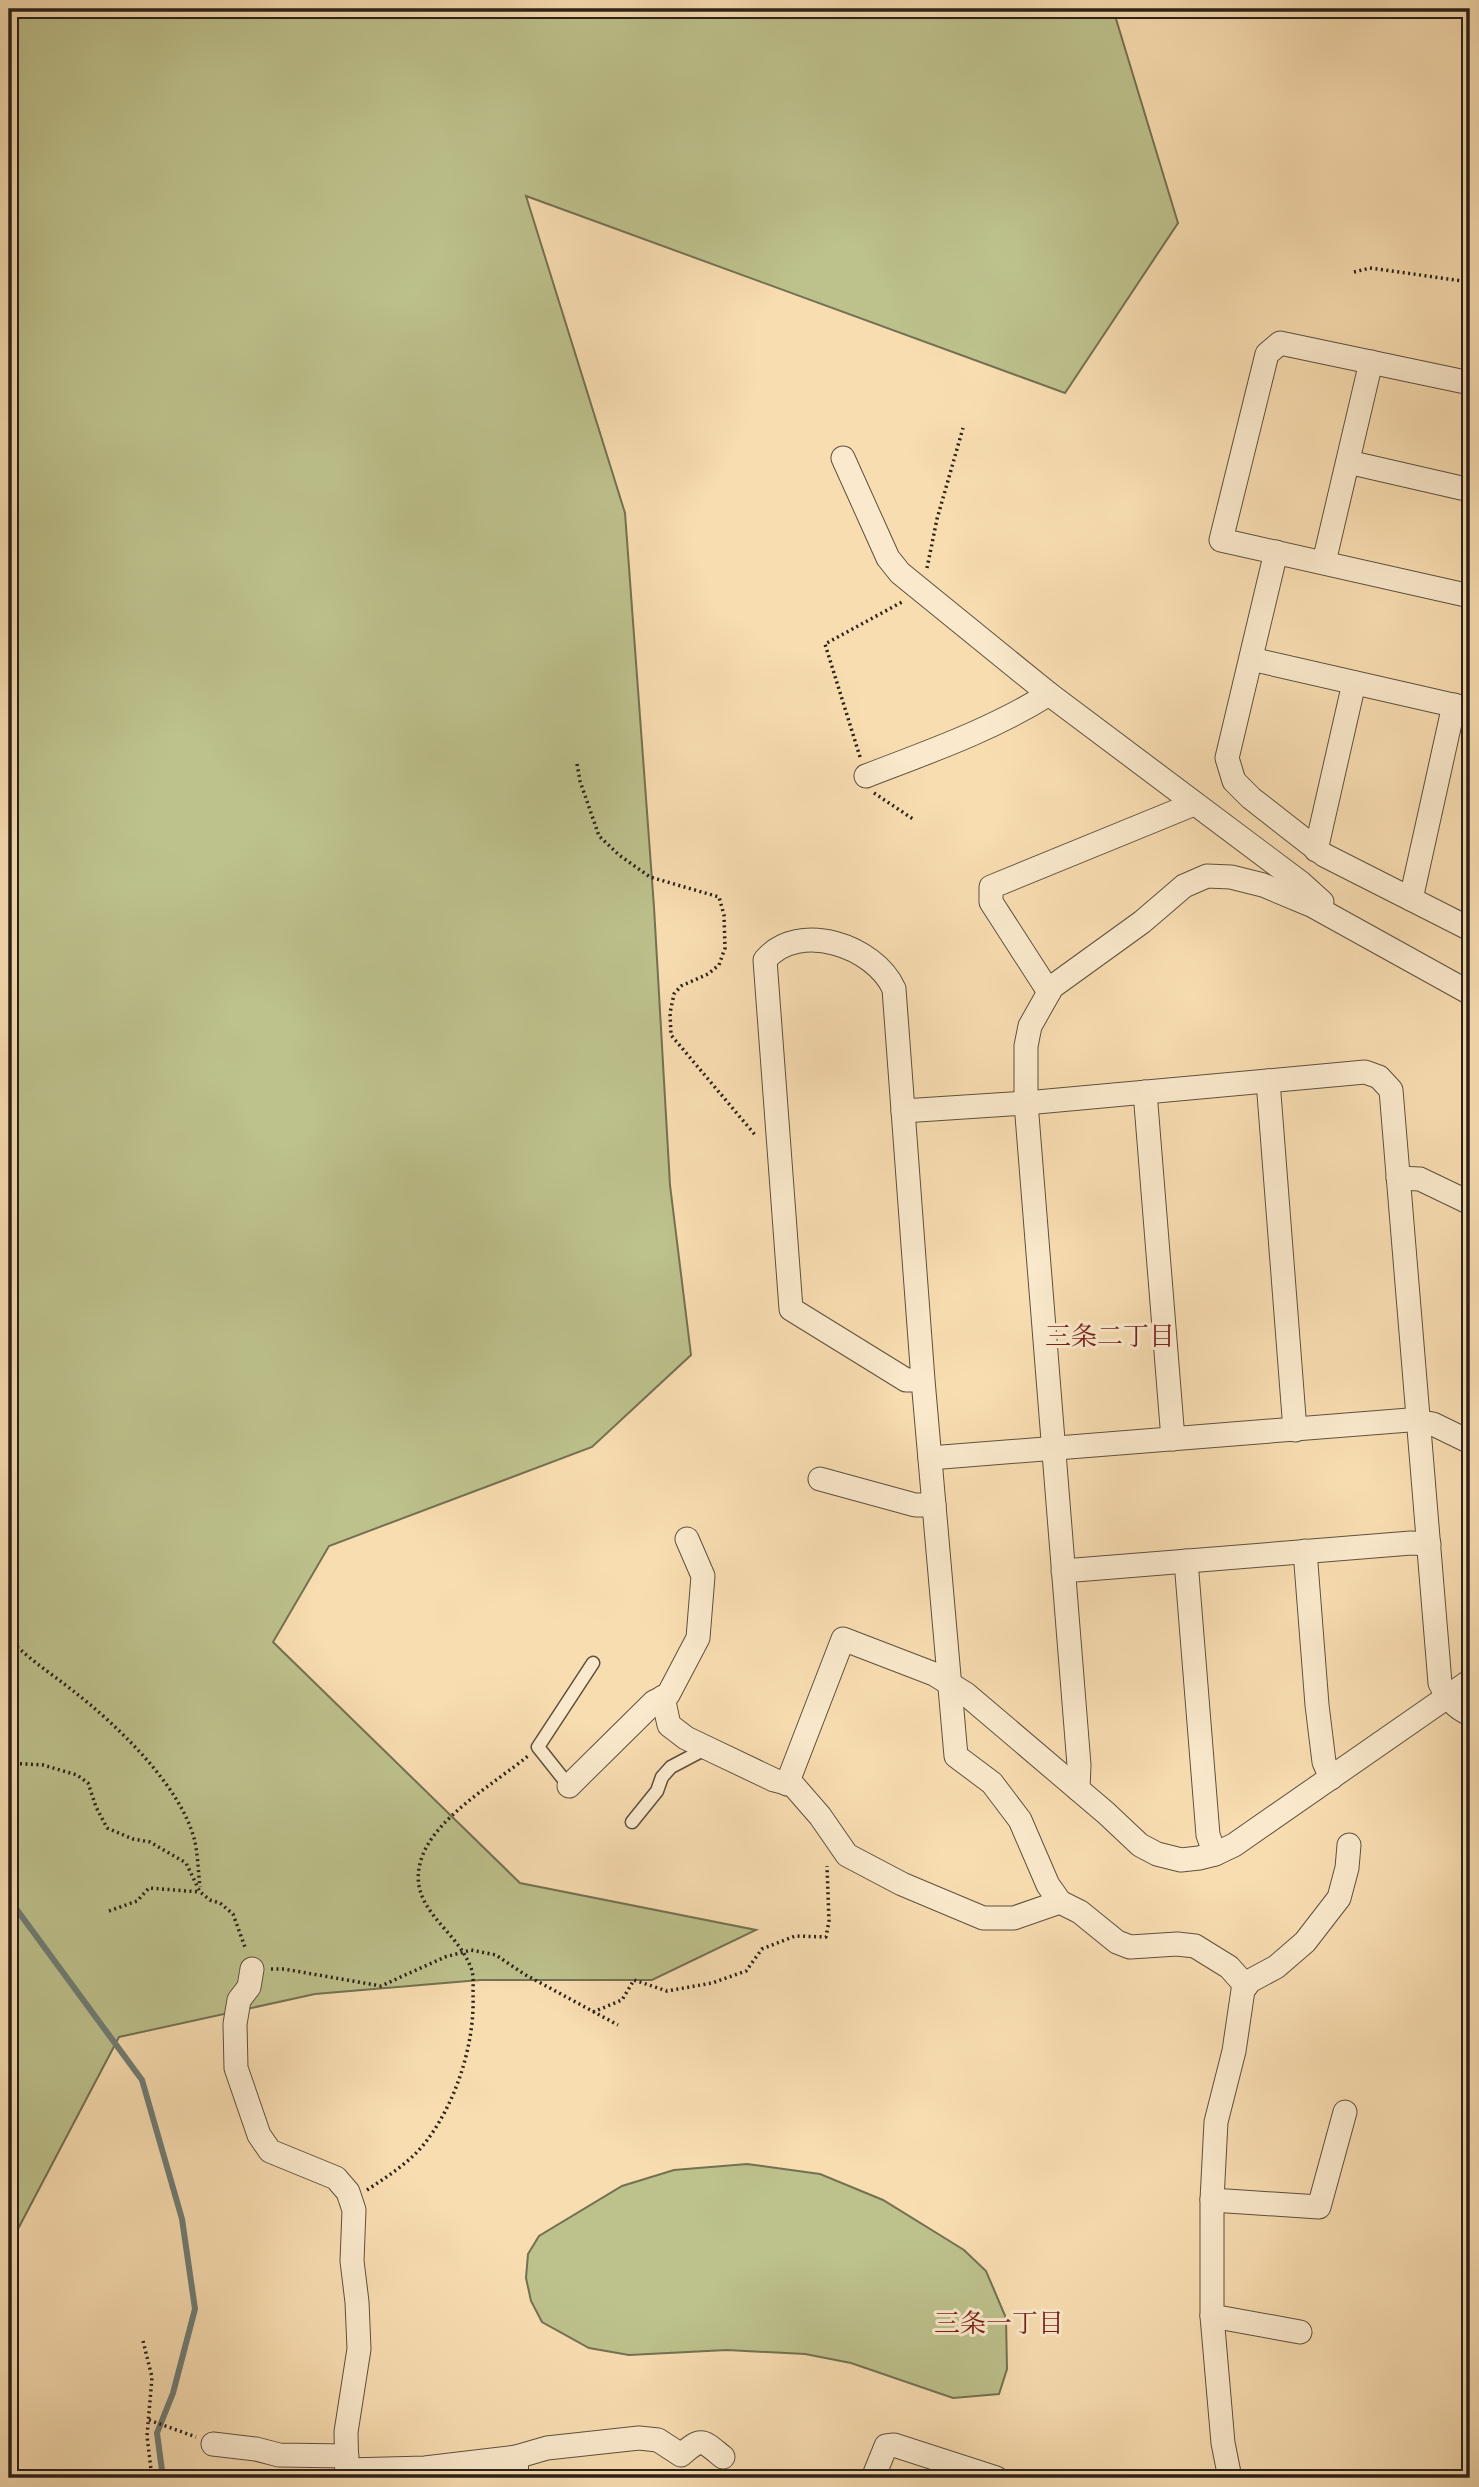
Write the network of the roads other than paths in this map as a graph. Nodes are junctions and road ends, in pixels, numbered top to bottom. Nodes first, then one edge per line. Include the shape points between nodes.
1 (1371, 362) junction
2 (1470, 383) edge
3 (843, 458) dead end
4 (1348, 462) junction
5 (1470, 490) edge
6 (1276, 552) junction
7 (1324, 562) junction
8 (1470, 596) edge
9 (1251, 659) junction
10 (1354, 683) junction
11 (1049, 694) junction
12 (1462, 707) edge
13 (866, 776) road end
14 (1194, 804) junction
15 (1316, 850) junction
16 (1411, 899) junction
17 (1346, 922) junction
18 (1470, 929) edge
19 (1049, 992) junction
20 (1470, 992) edge
21 (1268, 1081) junction
22 (1145, 1092) junction
23 (1026, 1103) junction
24 (903, 1111) junction
25 (1398, 1178) junction
26 (1470, 1203) edge
27 (923, 1380) junction
28 (1419, 1421) junction
29 (1295, 1430) junction
30 (1173, 1439) junction
31 (1470, 1442) edge
32 (1053, 1449) junction
33 (930, 1458) junction
34 (820, 1479) dead end
35 (934, 1505) junction
36 (687, 1539) dead end
37 (1429, 1544) junction
38 (1305, 1551) junction
39 (1186, 1561) junction
40 (1063, 1571) junction
41 (593, 1663) dead end
42 (1470, 1681) edge
43 (950, 1684) junction
44 (663, 1697) junction
45 (1447, 1698) junction
46 (1470, 1714) edge
47 (707, 1748) junction
48 (1331, 1778) junction
49 (787, 1784) junction
50 (569, 1786) joint
51 (1078, 1789) junction
52 (632, 1822) dead end
53 (1349, 1845) dead end
54 (1215, 1854) junction
55 (1060, 1902) junction
56 (252, 1969) road end
57 (1246, 1986) junction
58 (1345, 2112) dead end
59 (1212, 2200) junction
60 (1212, 2316) junction
61 (1300, 2332) dead end
62 (213, 2444) road end
63 (723, 2456) dead end
64 (347, 2468) edge
65 (516, 2468) edge
66 (873, 2478) edge
67 (996, 2478) edge
68 (1230, 2478) edge

1 - 2 street
1 - 4 street
1 - 6 street via 1280,343 1266,354 1221,540
3 - 11 street via 888,558 900,573
4 - 5 street
4 - 7 street
6 - 7 street
6 - 9 street
7 - 8 street
9 - 10 street
9 - 15 street via 1227,758 1230,770 1251,798
10 - 12 street
10 - 15 street
11 - 13 street via 963,739
11 - 14 street
12 - 16 street
14 - 17 street
14 - 19 street via 991,887 991,902
15 - 16 street
16 - 18 street
17 - 19 street via 1263,885 1207,876 1184,886
17 - 20 street
19 - 23 street via 1030,1026
21 - 22 street
21 - 25 street via 1365,1072 1379,1077 1391,1090
21 - 29 street
22 - 23 street
22 - 30 street
23 - 24 street
23 - 32 street
24 - 27 street
24 - 27 street via 894,989 888,976 847,946 826,940 775,949 765,960 791,1309 906,1380
25 - 26 street via 1420,1179
25 - 28 street
27 - 33 street
28 - 29 street
28 - 31 street
28 - 37 street
29 - 30 street
30 - 32 street
32 - 33 street
32 - 40 street
33 - 35 street
34 - 35 street via 915,1505
35 - 43 street
36 - 44 street via 703,1576 698,1638
37 - 38 street
37 - 45 street via 1440,1683
38 - 39 street
38 - 48 street via 1317,1705 1324,1762
39 - 40 street
39 - 54 street via 1208,1835
40 - 51 street
41 - 50 lane via 538,1747
42 - 45 street
43 - 49 street via 843,1639
43 - 51 street
43 - 55 street via 956,1756 992,1783 1020,1820
44 - 47 street via 669,1725
44 - 50 street
45 - 46 street
45 - 48 street
47 - 49 street
47 - 52 lane via 671,1767
48 - 54 street
49 - 55 street via 820,1816 847,1855 902,1884 983,1917 1014,1917
51 - 54 street via 1140,1845 1157,1854 1181,1860
53 - 57 street via 1339,1898 1305,1942
55 - 57 street via 1130,1947 1195,1946 1229,1967
56 - 64 street via 235,2024 236,2068 259,2135 270,2151 336,2178 348,2192 354,2210 352,2261 359,2349 346,2432
57 - 59 street via 1216,2122
58 - 59 street via 1319,2207
59 - 60 street
60 - 61 street
60 - 68 street
62 - 64 street
63 - 65 street via 704,2442 681,2455 658,2440 639,2438 547,2448
64 - 65 street
66 - 67 street via 886,2446 894,2445

